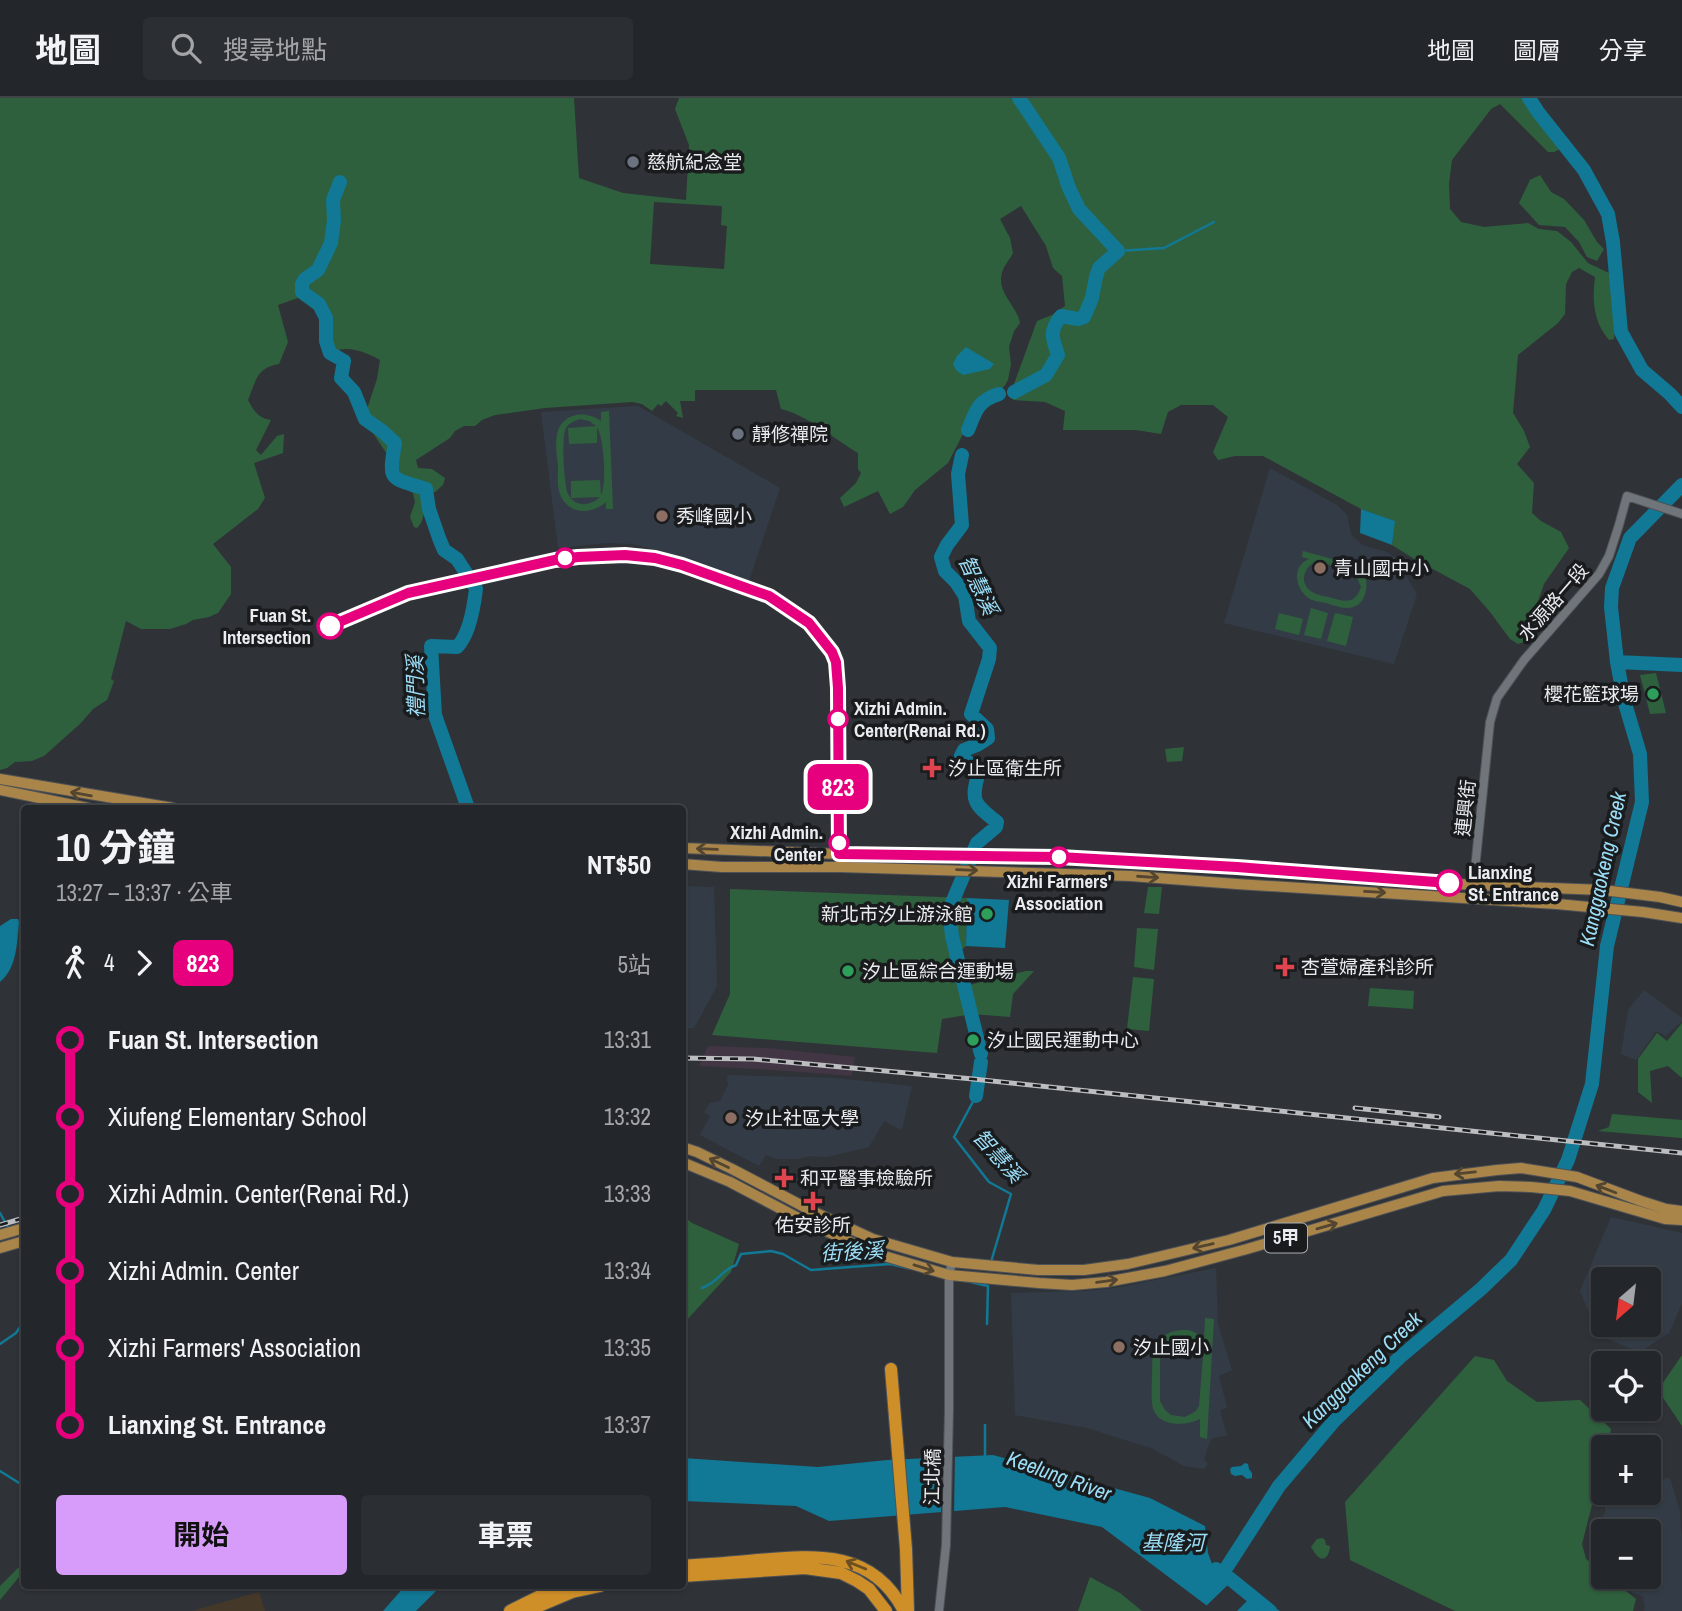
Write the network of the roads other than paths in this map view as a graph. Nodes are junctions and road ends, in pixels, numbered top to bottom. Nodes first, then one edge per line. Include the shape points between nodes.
1 (1682, 514) edge
2 (1490, 722) joint
3 (0, 779) edge
4 (0, 790) edge
5 (73, 805) edge
6 (155, 805) edge
7 (686, 848) edge
8 (686, 864) edge
9 (1474, 885) junction
10 (1660, 897) junction
11 (1472, 898) junction
12 (1682, 902) edge
13 (1657, 914) junction
14 (1682, 918) edge
15 (686, 1148) edge
16 (686, 1163) edge
17 (755, 1181) junction
18 (750, 1192) junction
19 (1682, 1211) edge
20 (1682, 1220) edge
21 (21, 1229) edge
22 (4, 1233) edge
23 (1240, 1236) junction
24 (19, 1243) edge
25 (0, 1248) edge
26 (1247, 1249) junction
27 (952, 1262) junction
28 (949, 1278) junction
29 (891, 1369) dead end
30 (686, 1566) edge
31 (686, 1576) edge
32 (558, 1589) edge
33 (586, 1589) edge
34 (510, 1611) edge
35 (527, 1611) edge
36 (886, 1611) edge
37 (906, 1611) edge
38 (939, 1611) edge

1 - 2 street, 水源路一段 via 1627,496 1599,574 1524,660 1497,698
2 - 9 street, 連興街
6 -> 3 main road
4 - 5 main road
9 -> 7 main road via 1059,857
8 -> 11 main road via 1131,876
9 - 10 main road
9 - 11 street, 連興街
10 - 12 main road
10 - 13 main road
11 - 13 main road
13 - 14 main road
17 -> 15 main road, 5甲
16 - 18 main road, 5甲
17 - 18 main road
17 - 27 main road, 5甲 via 873,1239
18 -> 28 main road, 5甲 via 874,1253
19 -> 23 main road, 5甲 via 1641,1202 1577,1177 1521,1168 1433,1178
26 -> 20 main road, 5甲 via 1436,1192 1499,1186 1570,1191
21 - 22 main road
23 - 26 main road
23 -> 27 main road, 5甲 via 1098,1269 1038,1270
24 - 25 main road
28 -> 26 main road, 5甲 via 1072,1285 1106,1282
27 - 28 street, 江北橋
28 - 38 street, 江北橋 via 947,1538
29 - 37 highway via 906,1549
37 -> 30 highway via 870,1571 840,1559 792,1557
31 - 36 highway via 806,1568 841,1573 869,1589
32 - 34 highway
33 - 35 highway

